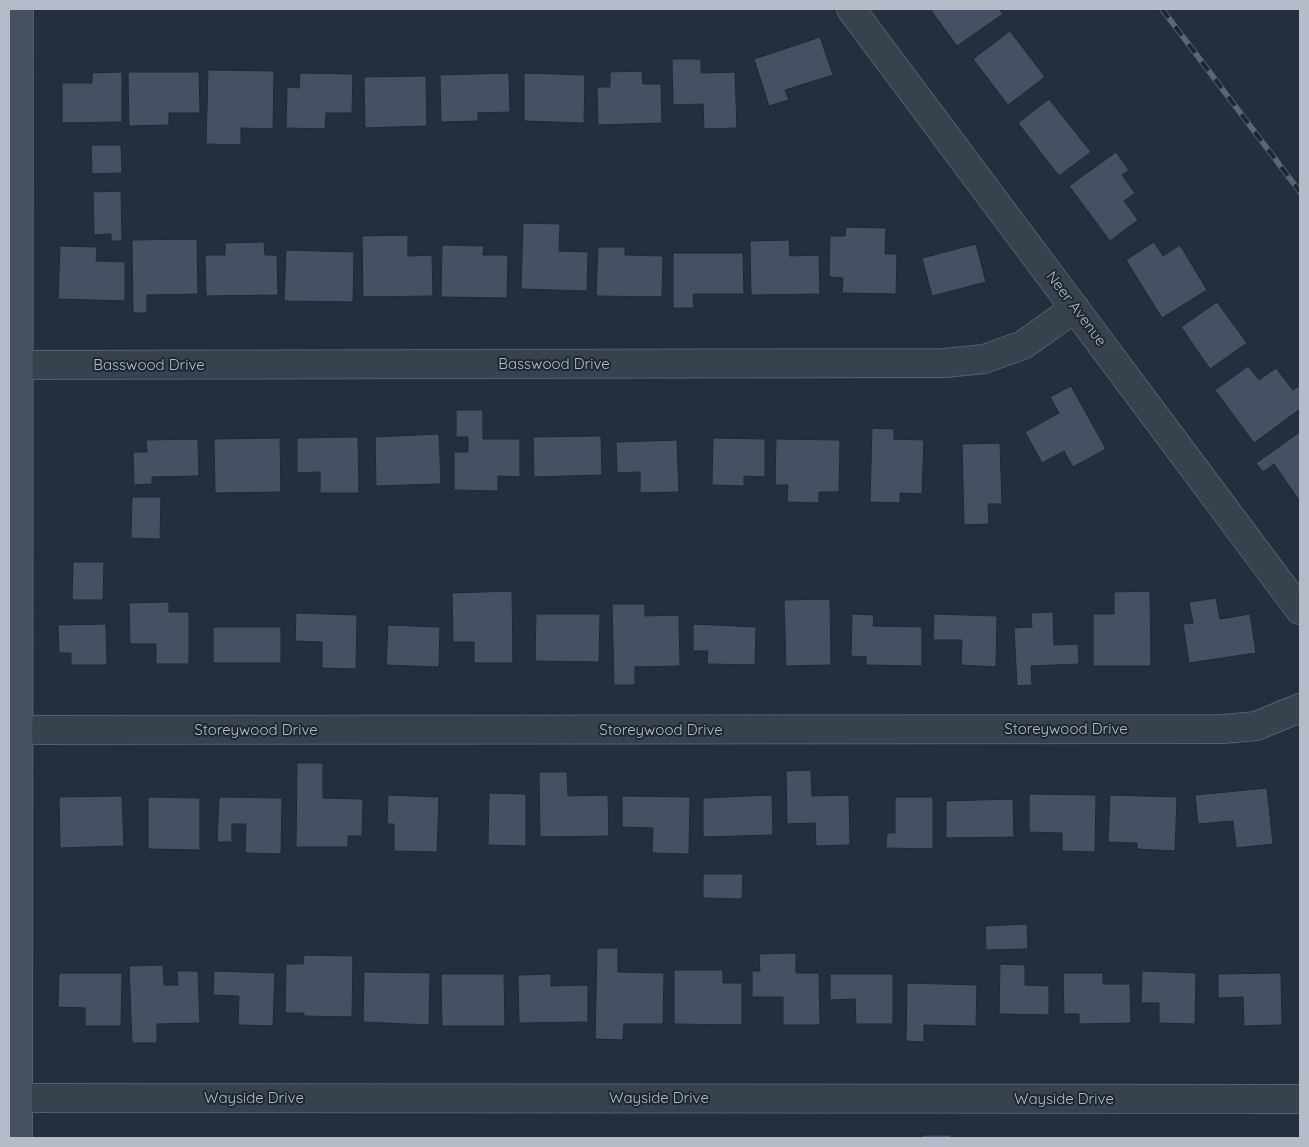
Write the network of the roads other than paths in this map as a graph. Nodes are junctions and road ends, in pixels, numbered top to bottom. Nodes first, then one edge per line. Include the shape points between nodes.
1 (18, 9) edge
2 (851, 9) edge
3 (14, 158) edge
4 (1075, 308) junction
5 (18, 365) junction
6 (14, 534) edge
7 (1300, 610) edge
8 (1300, 708) edge
9 (18, 730) junction
10 (13, 904) edge
11 (18, 1098) junction
12 (1300, 1099) edge
13 (18, 1138) edge

1 - 3 main road
2 - 4 street, Neer Avenue
3 - 5 main road
4 - 5 street, Basswood Drive via 1023,345 984,359 945,363
4 - 7 street, Neer Avenue
5 - 6 main road
6 - 9 main road
8 - 9 street, Storeywood Drive via 1256,726 1224,729
9 - 10 main road
10 - 11 main road
11 - 12 street, Wayside Drive
11 - 13 main road

